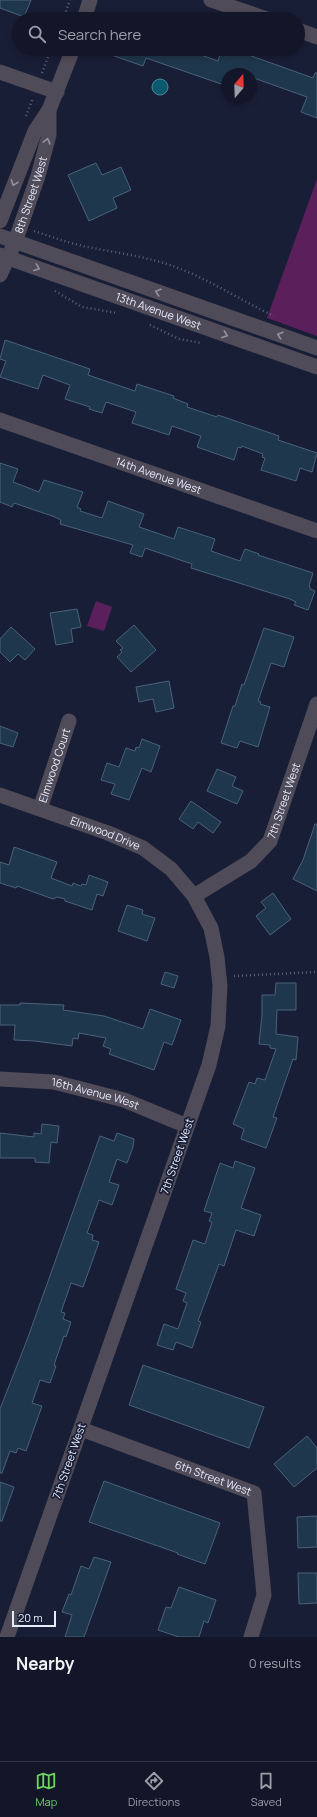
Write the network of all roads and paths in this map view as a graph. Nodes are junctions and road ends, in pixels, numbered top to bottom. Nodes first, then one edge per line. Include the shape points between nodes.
1 (70, 0) edge
2 (90, 0) edge
3 (211, 0) edge
4 (66, 12) edge
5 (86, 12) edge
6 (246, 12) edge
7 (305, 33) edge
8 (317, 37) edge
9 (70, 56) edge
10 (0, 72) edge
11 (57, 92) junction
12 (49, 110) junction
13 (0, 221) edge
14 (34, 231) dead end
15 (0, 236) edge
16 (15, 242) junction
17 (4, 256) edge
18 (0, 276) edge
19 (281, 318) dead end
20 (317, 348) edge
21 (317, 367) edge
22 (0, 420) edge
23 (317, 531) edge
24 (317, 704) edge
25 (69, 721) dead end
26 (0, 795) edge
27 (40, 809) junction
28 (194, 896) junction
29 (317, 972) edge
30 (219, 976) junction
31 (0, 1079) edge
32 (187, 1126) junction
33 (80, 1429) junction
34 (5, 1634) edge
35 (251, 1637) edge

1 - 4 path
2 - 5 street
3 - 6 street
7 - 8 street
9 - 11 street, 8th Street West
10 - 11 street
11 - 12 street, 8th Street West
12 -> 13 street, 8th Street West via 35,131
16 -> 12 street, 8th Street West via 49,135
14 - 19 path via 68,242 168,264
15 - 16 street, 13th Avenue West
16 - 17 street, 8th Street West
20 -> 16 street, 13th Avenue West
17 - 18 street, 8th Street West
17 -> 21 street, 13th Avenue West
22 - 23 street, 14th Avenue West
24 - 28 street, 7th Street West via 270,841 251,860
25 - 27 street, Elmwood Court
26 - 27 street, Elmwood Drive
27 - 28 street, Elmwood Drive via 143,848 171,869
28 - 30 street, 7th Street West via 211,928
29 - 30 path
30 - 32 street, 7th Street West via 218,1026 209,1065
31 - 32 street, 16th Avenue West via 54,1082 124,1100
32 - 33 street, 7th Street West
33 - 34 street, 7th Street West
33 - 35 street, 6th Street West via 254,1493 264,1595

